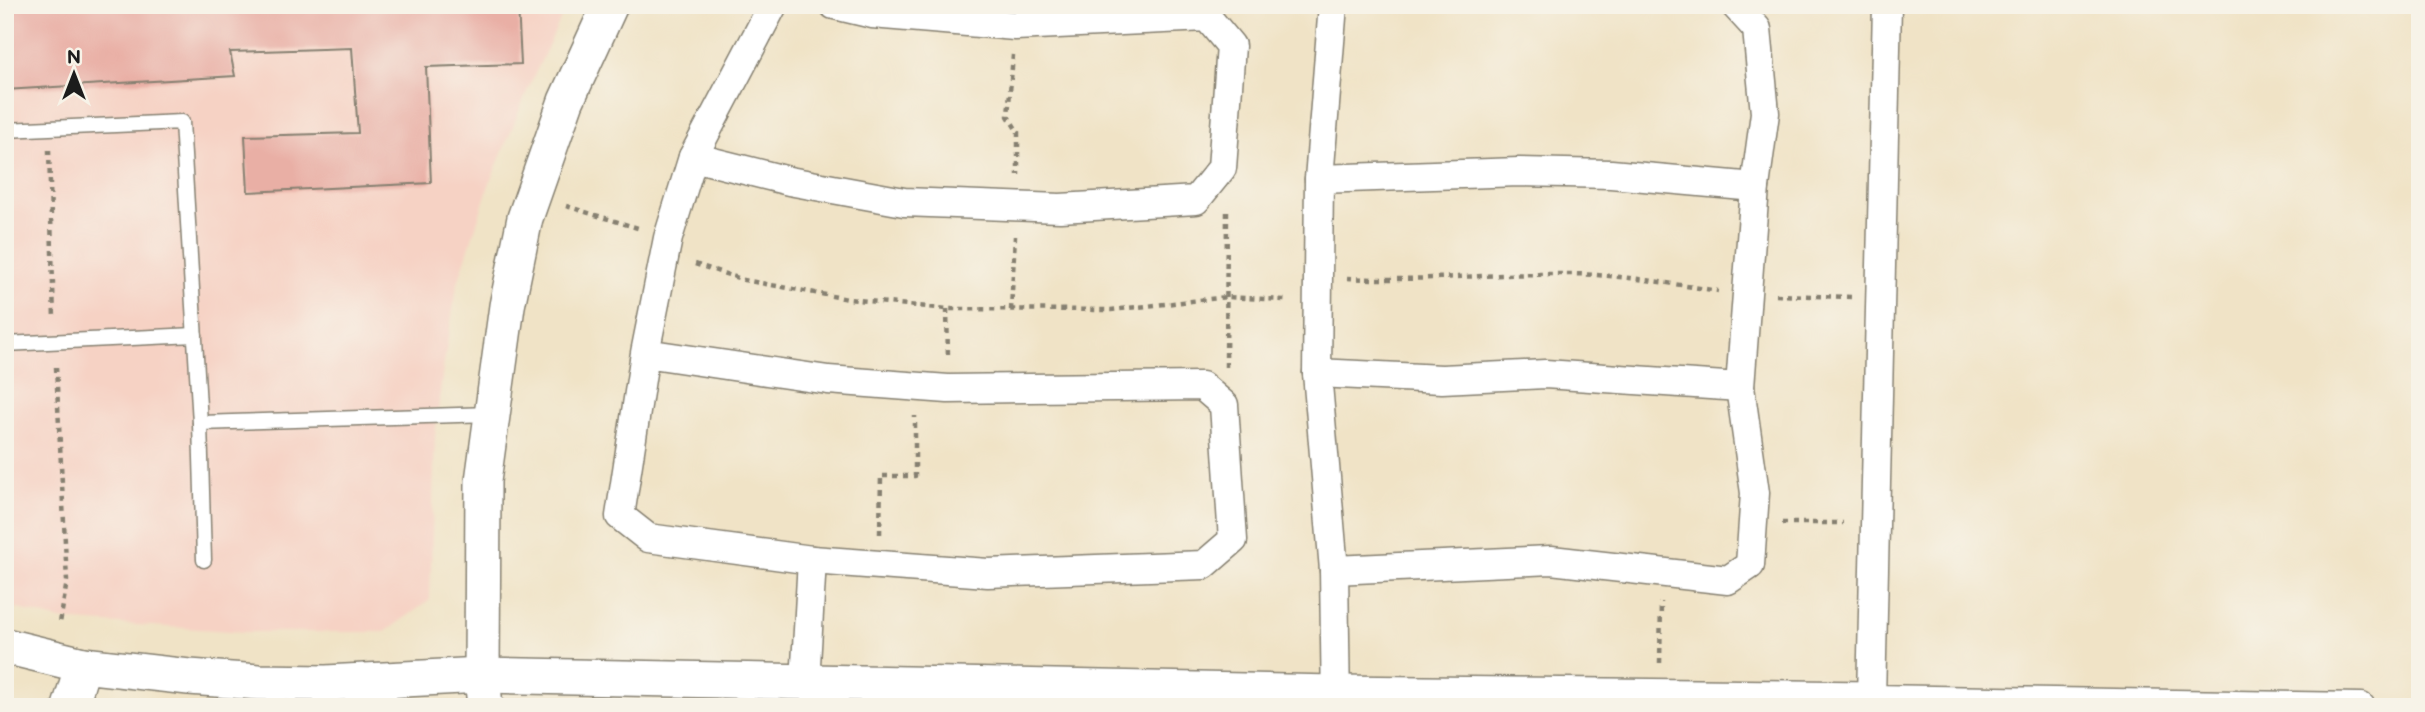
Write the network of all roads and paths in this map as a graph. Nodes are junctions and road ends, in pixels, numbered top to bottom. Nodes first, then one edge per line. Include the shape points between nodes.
1 (610, 5) edge
2 (773, 5) edge
3 (834, 5) edge
4 (1333, 5) edge
5 (1735, 5) edge
6 (1887, 5) edge
7 (1015, 26) junction
8 (5, 130) edge
9 (692, 158) junction
10 (1319, 179) junction
11 (1208, 186) junction
12 (1755, 187) junction
13 (565, 205) dead end
14 (1017, 206) junction
15 (666, 246) junction
16 (1318, 277) junction
17 (1747, 295) junction
18 (1227, 297) junction
19 (1880, 297) junction
20 (1294, 300) dead end
21 (947, 309) junction
22 (1011, 310) junction
23 (195, 335) junction
24 (5, 344) edge
25 (645, 353) junction
26 (1317, 373) junction
27 (915, 387) junction
28 (1740, 387) junction
29 (948, 389) junction
30 (1224, 405) junction
31 (492, 414) junction
32 (200, 423) junction
33 (1753, 523) junction
34 (1875, 523) junction
35 (204, 560) dead end
36 (812, 560) junction
37 (880, 565) junction
38 (1334, 570) junction
39 (1661, 573) junction
40 (5, 646) edge
41 (83, 665) junction
42 (1660, 670) dead end
43 (805, 682) junction
44 (484, 691) edge
45 (1335, 700) edge
46 (1617, 701) edge
47 (1870, 703) edge
48 (70, 707) edge
49 (2361, 707) edge

1 - 31 street via 566,101 525,218 506,306
2 - 9 street
3 - 7 street via 872,14
4 - 10 street
5 - 12 street via 1757,29 1765,113
6 - 19 street
7 - 11 street via 1207,17 1231,46 1222,168
7 - 14 path via 1008,116 1018,132
8 - 23 lane via 182,122
9 - 14 street via 904,202
9 - 15 street
10 - 12 street via 1519,172 1611,174
10 - 16 street
11 - 14 street via 1195,200
11 - 18 path via 1227,199
12 - 17 street
13 - 15 path
14 - 22 path
15 - 21 path via 744,280 848,299
15 - 25 street
16 - 17 path via 1397,281 1569,274
16 - 26 street
17 - 19 path
17 - 28 street
18 - 20 path
18 - 22 path via 1111,310
18 - 30 path
19 - 34 street
21 - 22 path
21 - 29 path
23 - 24 lane
23 - 32 lane
25 - 27 street via 828,380
25 - 36 street via 620,516 648,538
26 - 28 street via 1442,379 1545,374
26 - 38 street
27 - 29 street
27 - 37 path via 915,476 881,476
28 - 33 street via 1755,493
29 - 30 street via 1202,386
30 - 37 street via 1233,540 1204,565 988,573
31 - 32 lane
31 - 44 street via 483,481
32 - 35 lane
33 - 34 path
33 - 39 street via 1750,565 1728,580
34 - 47 street
36 - 37 street
36 - 43 street
38 - 39 street via 1551,560
38 - 45 street
39 - 42 path
40 - 41 street
41 - 44 street via 189,677
41 - 48 street
43 - 44 street
43 - 45 street
45 - 46 street
46 - 47 street
47 - 49 street

